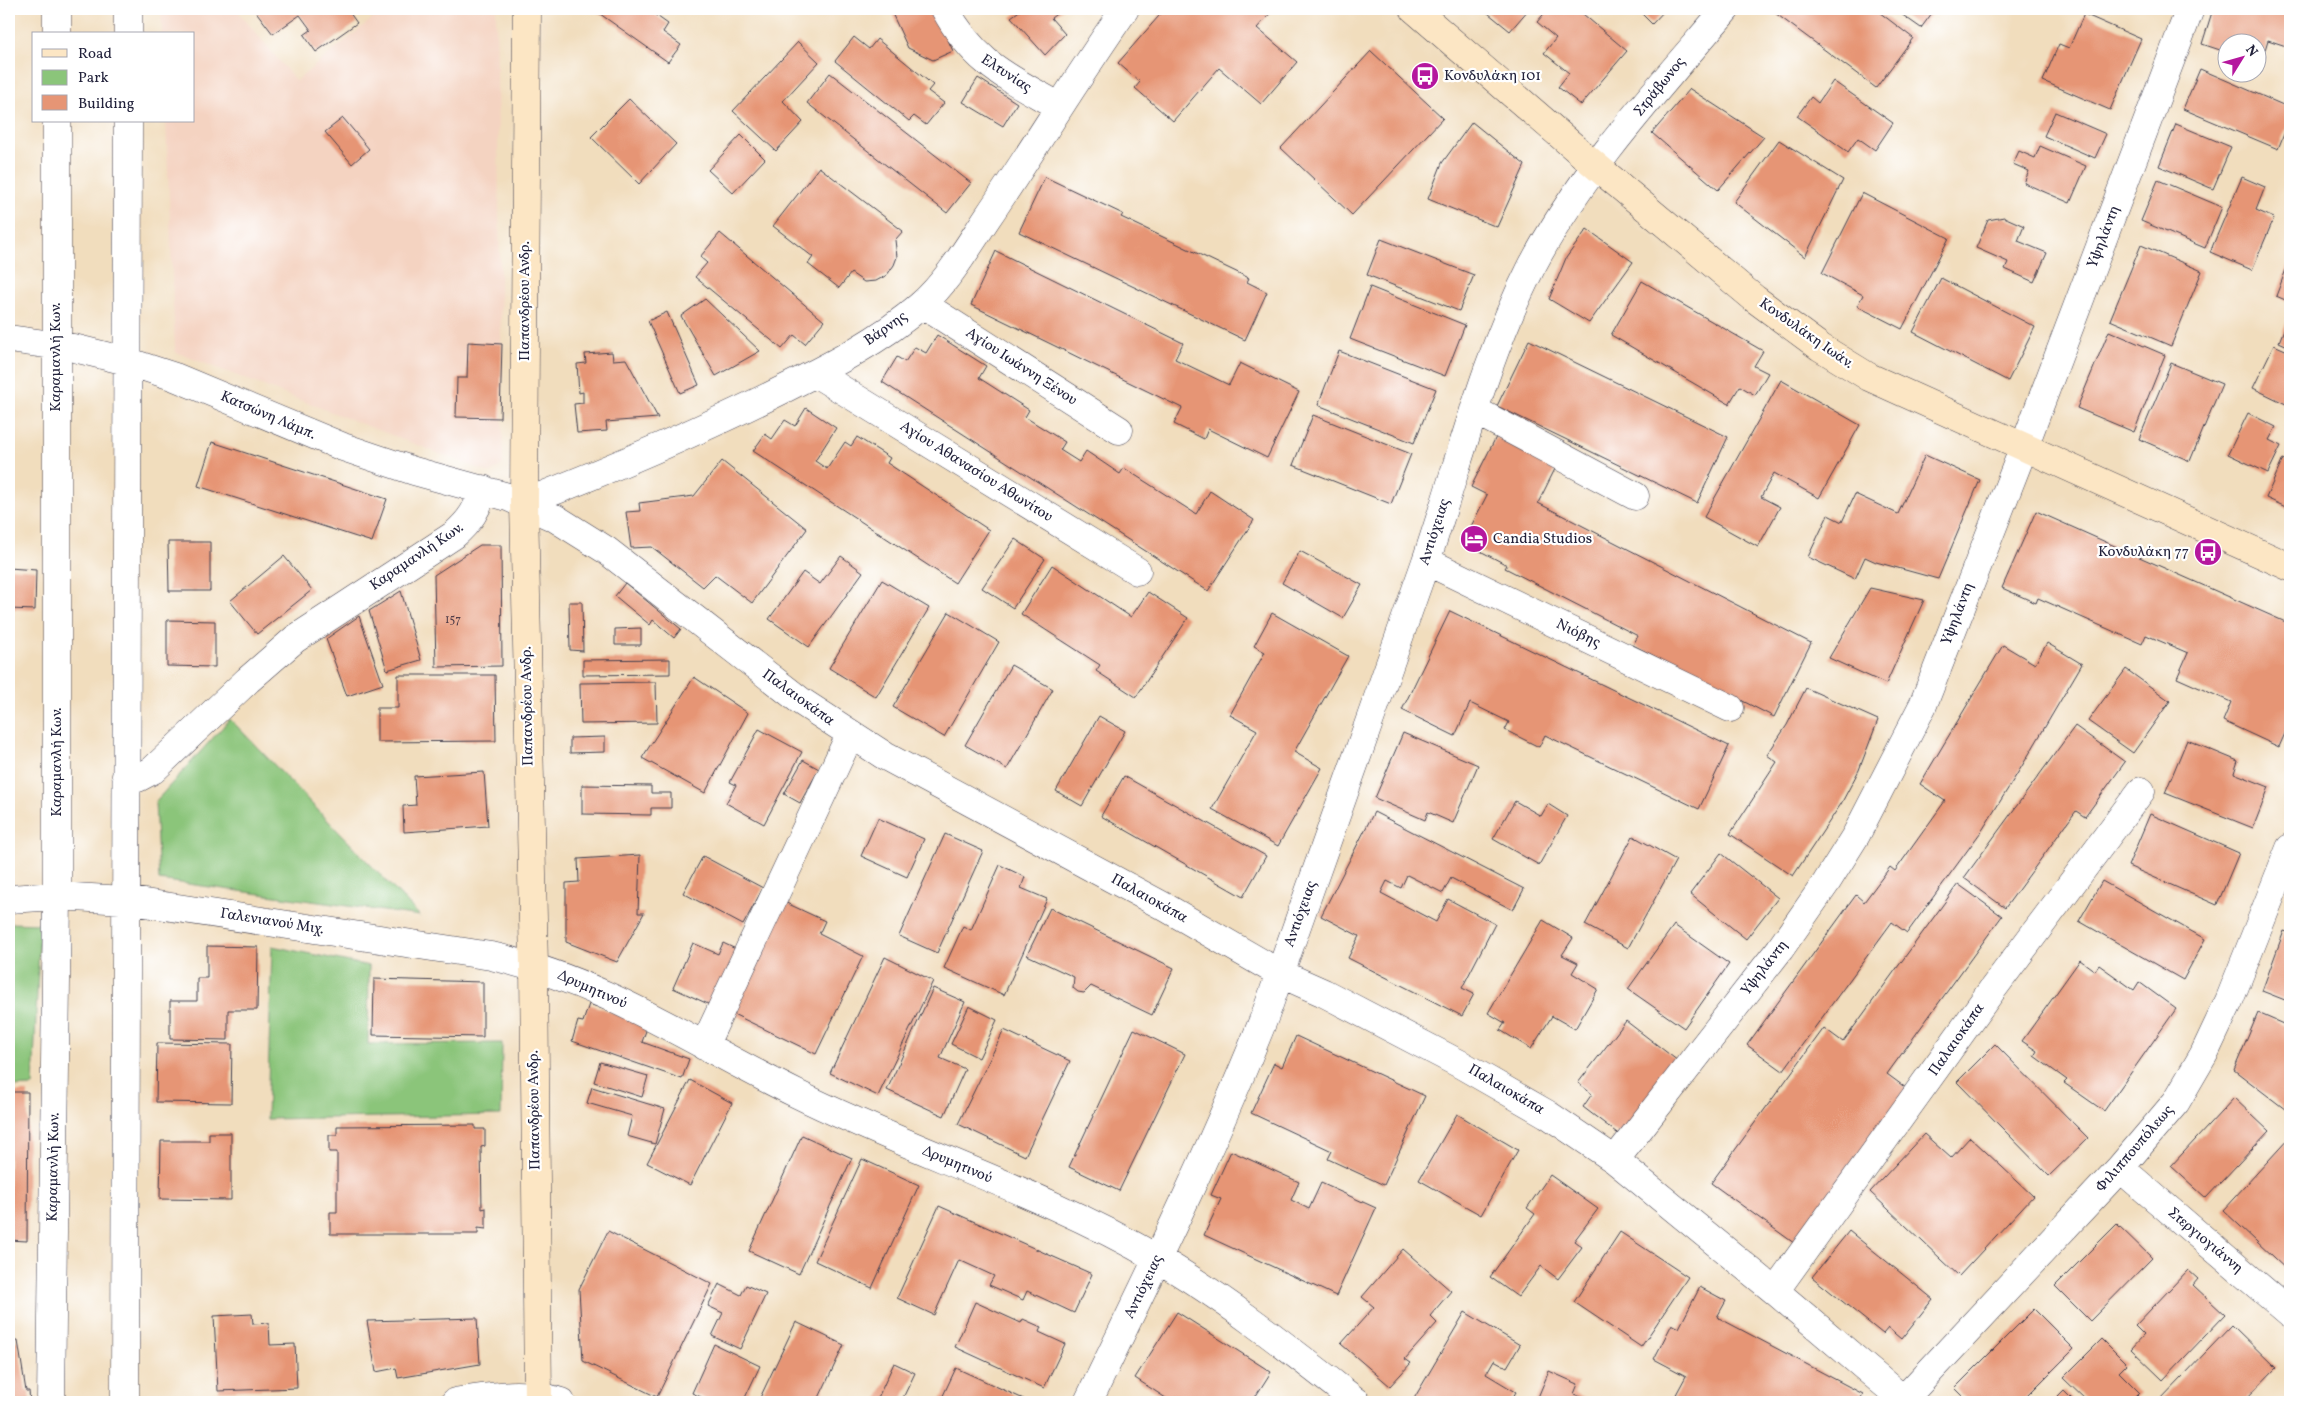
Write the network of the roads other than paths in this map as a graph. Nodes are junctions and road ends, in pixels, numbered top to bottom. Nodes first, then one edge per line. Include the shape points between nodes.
1 (57, 9) edge
2 (128, 9) edge
3 (527, 9) edge
4 (945, 9) edge
5 (1125, 9) edge
6 (1726, 9) edge
7 (2190, 9) edge
8 (1418, 10) edge
9 (57, 32) edge
10 (128, 32) edge
11 (1058, 106) junction
12 (57, 122) edge
13 (128, 122) edge
14 (1596, 166) junction
15 (922, 304) junction
16 (9, 339) edge
17 (55, 344) junction
18 (126, 361) junction
19 (815, 373) junction
20 (1474, 410) junction
21 (1119, 430) dead end
22 (2024, 447) junction
23 (483, 489) junction
24 (1635, 496) dead end
25 (524, 503) junction
26 (1426, 561) junction
27 (2290, 567) edge
28 (1137, 571) dead end
29 (1730, 708) dead end
30 (850, 735) junction
31 (126, 776) junction
32 (2142, 791) dead end
33 (2290, 848) edge
34 (58, 896) junction
35 (9, 899) edge
36 (125, 900) junction
37 (534, 966) junction
38 (1280, 974) junction
39 (704, 1046) junction
40 (1615, 1160) junction
41 (2120, 1168) junction
42 (1157, 1259) junction
43 (1775, 1291) junction
44 (2290, 1313) edge
45 (545, 1400) edge
46 (1905, 1401) edge
47 (51, 1402) edge
48 (125, 1402) edge
49 (456, 1402) edge
50 (1088, 1402) edge
51 (1357, 1402) edge

1 - 9 street
2 - 10 street
3 - 25 street, Παπανδρέου Ανδρ.
4 - 11 street, Ελτυνίας via 975,53 989,65
5 - 11 street, Βάρνης
6 - 14 street, Στράβωνος
7 - 22 street, Υψηλάντη
8 - 14 street, Κονδυλάκη Ιωάν.
11 - 15 street, Βάρνης via 965,251
12 - 17 street, Καραμανλή Κων.
13 - 18 street
14 - 20 street, Αντιόχειας via 1531,268 1496,344
14 - 22 street, Κονδυλάκη Ιωάν. via 1820,348 1869,377
15 - 19 street, Βάρνης via 860,348
15 - 21 street, Αγίου Ιωάννη Ξένου
16 - 17 street, Κατσώνη Λάμπ.
17 - 18 street, Κατσώνη Λάμπ.
17 - 34 street, Καραμανλή Κων.
18 - 23 street, Κατσώνη Λάμπ. via 175,377 343,448
18 - 31 street
19 - 25 street, Βάρνης via 638,458
19 - 28 street, Αγίου Αθανασίου Αθωνίτου
20 - 24 street
20 - 26 street, Αντιόχειας
22 - 27 street, Κονδυλάκη Ιωάν.
22 - 40 street, Υψηλάντη via 1923,705 1856,835 1780,949
23 - 25 street, Κατσώνη Λάμπ.
23 - 31 street, Καραμανλή Κων. via 472,518 454,535 295,639 153,770 138,778
25 - 30 street, Παλαιοκάπα via 556,518 606,550 802,702
25 - 37 street, Παπανδρέου Ανδρ.
26 - 29 street, Νιόβης
26 - 38 street, Αντιόχειας
30 - 38 street, Παλαιοκάπα via 1164,906
30 - 39 street
31 - 36 street
32 - 43 street, Παλαιοκάπα via 1992,990
33 - 41 street, Φιλιππουπόλεως via 2229,1001 2204,1054 2176,1102
34 - 35 street, Γαλενιανού Μιχ.
34 - 36 street, Γαλενιανού Μιχ.
34 - 47 street, Καραμανλή Κων.
36 - 37 street, Γαλενιανού Μιχ. via 491,956
36 - 48 street
37 - 39 street, Δρυμητινού via 651,1016
37 - 45 street, Παπανδρέου Ανδρ.
38 - 40 street, Παλαιοκάπα via 1324,993 1460,1064 1547,1114
38 - 42 street, Αντιόχειας via 1243,1070
39 - 42 street, Δρυμητινού via 796,1093 1064,1211
40 - 43 street, Παλαιοκάπα
41 - 44 street, Στεργιογιάννη
41 - 46 street, Φιλιππουπόλεως
42 - 50 street, Αντιόχειας
42 - 51 street, Δρυμητινού via 1259,1326
43 - 46 street, Παλαιοκάπα
45 - 49 street via 524,1394

